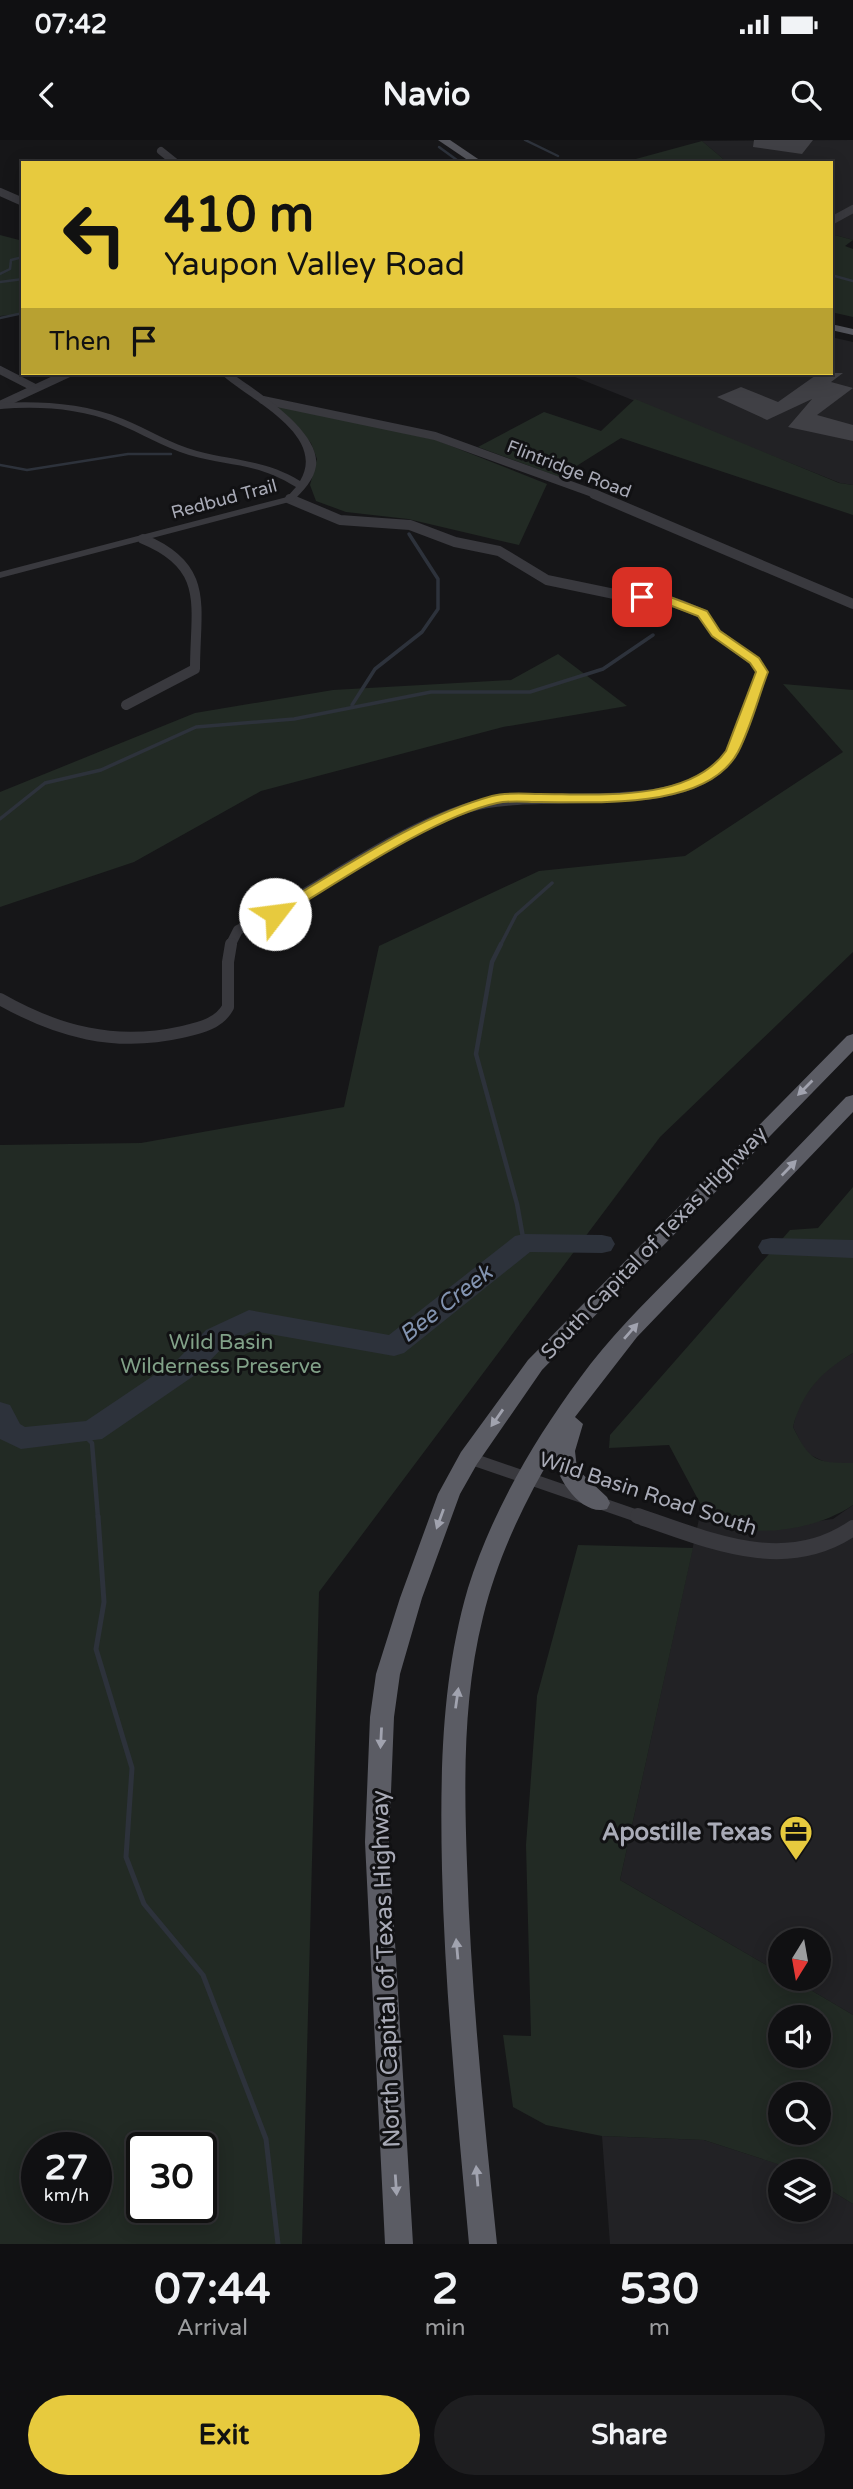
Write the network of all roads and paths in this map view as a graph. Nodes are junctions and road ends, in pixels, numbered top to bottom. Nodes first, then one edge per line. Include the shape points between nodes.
1 (443, 140) edge
2 (161, 151) dead end
3 (174, 161) edge
4 (476, 161) edge
5 (0, 192) edge
6 (21, 201) edge
7 (853, 203) edge
8 (853, 209) edge
9 (833, 210) edge
10 (833, 220) edge
11 (833, 318) edge
12 (853, 323) edge
13 (833, 327) edge
14 (853, 332) edge
15 (0, 370) edge
16 (64, 375) edge
17 (228, 375) edge
18 (35, 387) junction
19 (263, 400) junction
20 (0, 406) edge
21 (312, 468) junction
22 (280, 472) junction
23 (302, 487) junction
24 (290, 499) junction
25 (143, 539) junction
26 (0, 575) edge
27 (853, 604) edge
28 (126, 705) dead end
29 (0, 999) edge
30 (848, 1046) edge
31 (853, 1101) edge
32 (587, 1384) junction
33 (469, 1458) junction
34 (530, 1478) junction
35 (599, 1503) junction
36 (853, 1528) edge
37 (399, 2244) edge
38 (483, 2244) edge

1 - 4 main road
2 - 3 street
5 - 6 street
7 - 9 street
8 - 10 street
11 - 12 main road
13 - 14 main road
15 - 18 street
16 - 18 street
17 - 19 street
18 - 20 street
19 - 21 street via 305,442
19 - 27 street, Flintridge Road via 435,436 576,486
20 - 22 street via 53,406 110,417 182,450 256,463
21 - 22 street
21 - 23 street, Redbud Trail
22 - 23 street
23 - 24 street, Redbud Trail
24 - 25 street, Redbud Trail
24 - 29 street via 340,520 410,525 455,542 499,551 547,580 624,596 661,598 703,614 716,633 762,672 732,751 723,765 668,791 624,798 498,798 441,819 275,914 238,930 227,955 229,1006 219,1019 199,1028 134,1042 96,1037 46,1025
25 - 26 street, Redbud Trail
25 - 28 street via 169,551 191,570 195,669
30 -> 33 highway, South Capital of Texas Highway via 574,1322 535,1365
32 -> 31 highway, South Capital of Texas Highway via 639,1321
32 - 34 highway, South Capital of Texas Highway
32 - 35 highway via 562,1464 571,1481
33 - 34 street, Wild Basin Road South
33 -> 37 highway, North Capital of Texas Highway via 449,1494 411,1598 388,1674 382,1717 377,1842
34 - 35 street, Wild Basin Road South
38 -> 34 highway via 456,1938 455,1707 479,1587 493,1548
35 - 36 street, Wild Basin Road South via 722,1545 757,1552 820,1549

